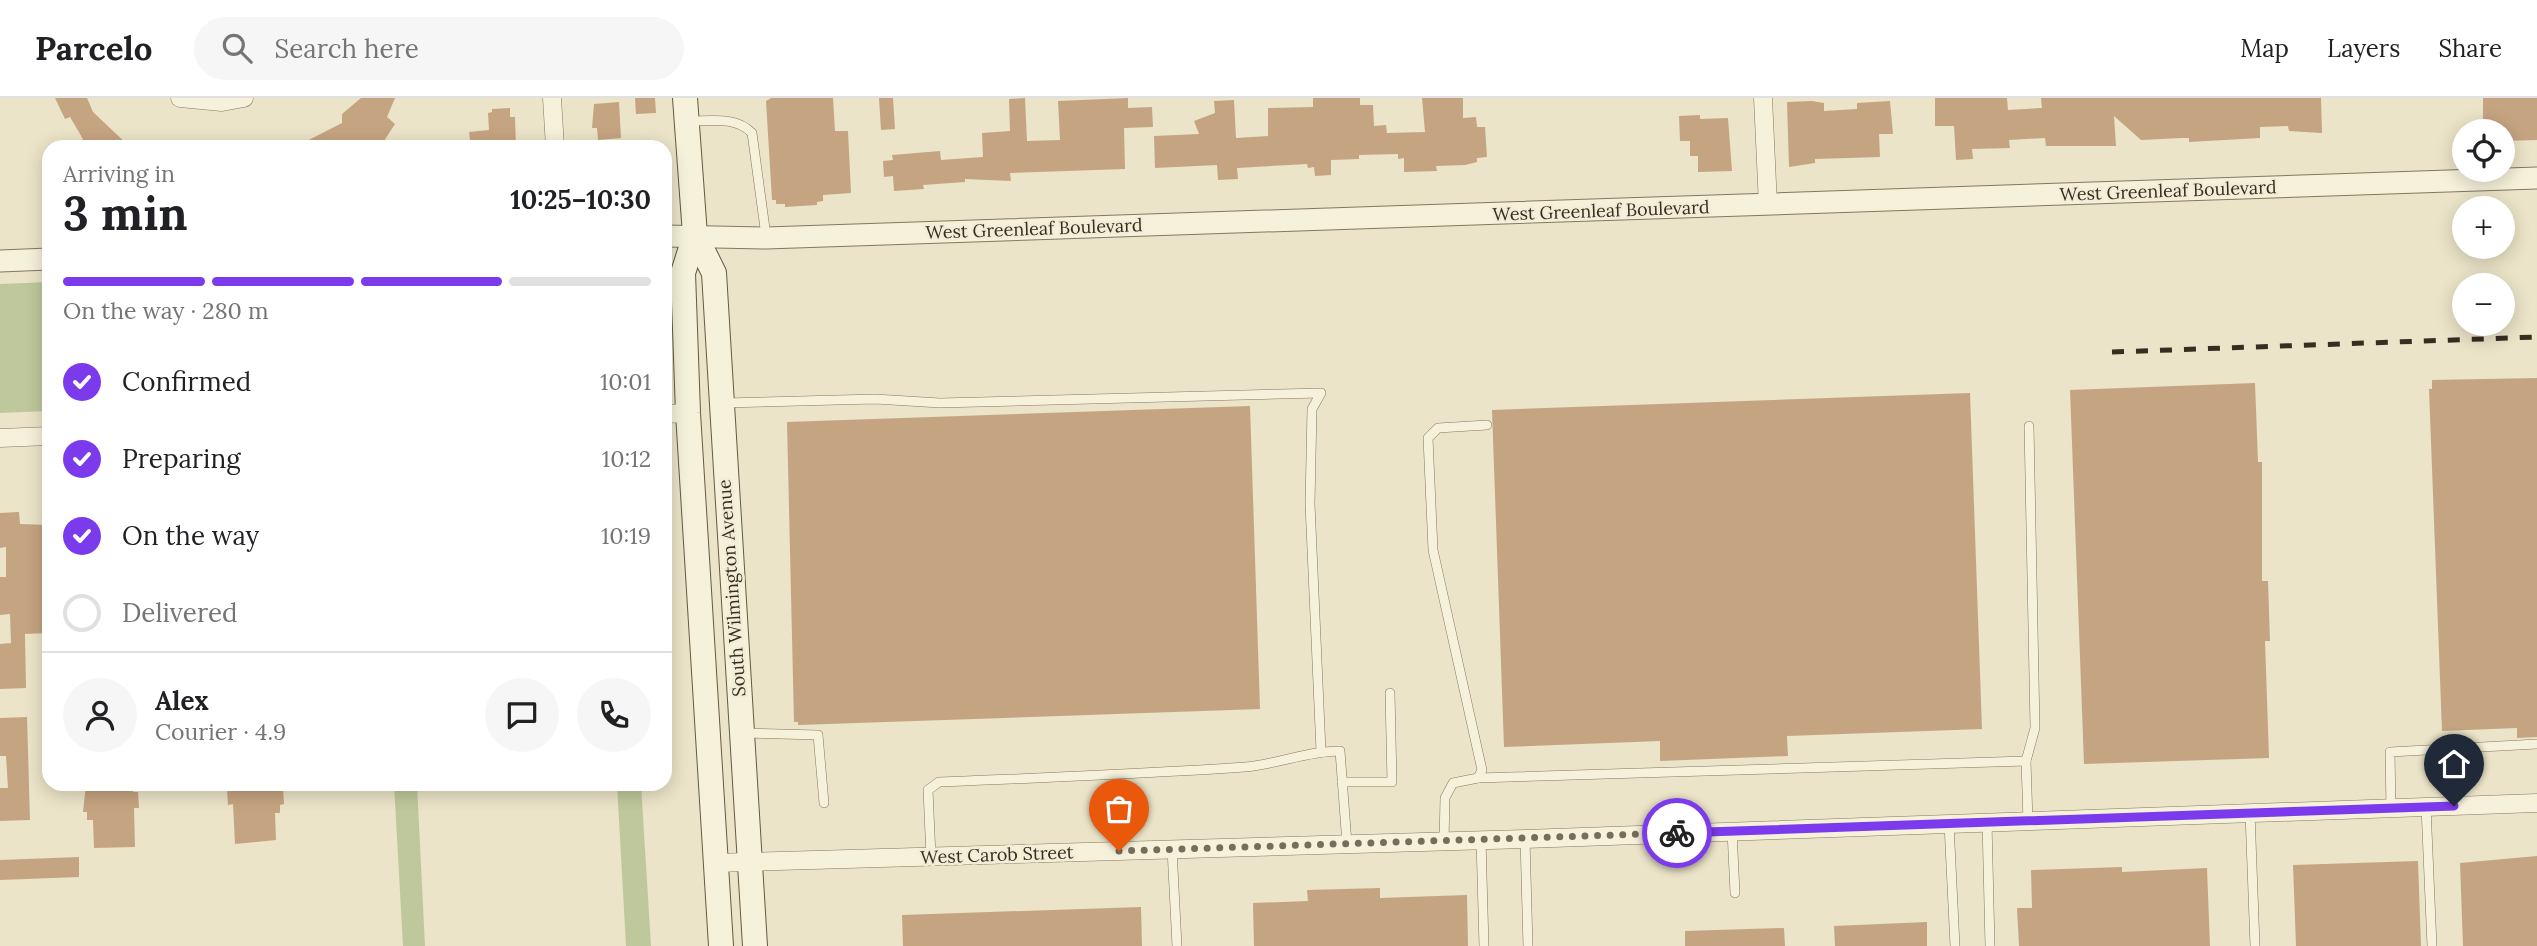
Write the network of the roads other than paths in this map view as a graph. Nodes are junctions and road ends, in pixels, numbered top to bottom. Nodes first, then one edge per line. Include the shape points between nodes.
1 (180, 98) edge
2 (244, 98) edge
3 (552, 98) edge
4 (1763, 98) edge
5 (686, 109) edge
6 (555, 140) edge
7 (2537, 178) edge
8 (1768, 205) junction
9 (695, 235) junction
10 (672, 236) edge
11 (766, 238) junction
12 (42, 259) edge
13 (0, 261) edge
14 (720, 403) junction
15 (677, 413) edge
16 (1487, 425) dead end
17 (2029, 426) dead end
18 (42, 436) edge
19 (0, 438) edge
20 (1390, 693) dead end
21 (741, 733) junction
22 (2537, 744) edge
23 (1321, 751) junction
24 (2026, 761) junction
25 (1478, 778) junction
26 (1342, 782) junction
27 (824, 803) dead end
28 (2537, 803) edge
29 (2426, 807) junction
30 (2391, 808) junction
31 (2250, 813) junction
32 (2028, 821) junction
33 (1987, 822) junction
34 (1949, 824) junction
35 (1732, 831) junction
36 (1525, 839) junction
37 (1481, 840) junction
38 (1444, 841) junction
39 (1347, 844) junction
40 (1172, 849) junction
41 (931, 857) junction
42 (750, 862) junction
43 (715, 863) junction
44 (1735, 894) dead end
45 (721, 946) edge
46 (755, 946) edge
47 (1177, 946) edge
48 (1484, 946) edge
49 (1528, 946) edge
50 (1955, 946) edge
51 (1990, 946) edge
52 (2255, 946) edge
53 (2432, 946) edge

1 - 2 street via 222,102
3 - 6 street
4 - 8 street
5 - 9 main road, South Wilmington Avenue
5 - 11 lane via 744,125 752,133
7 - 8 street, West Greenleaf Boulevard
8 - 11 street, West Greenleaf Boulevard
9 - 10 street, West Greenleaf Boulevard
9 - 11 street, West Greenleaf Boulevard
9 - 14 main road, South Wilmington Avenue via 714,273
9 - 15 main road, South Wilmington Avenue via 683,273
12 - 13 street
14 - 21 main road, South Wilmington Avenue
14 - 23 lane via 874,399 940,403 1321,393 1312,409 1310,504
15 - 43 main road, South Wilmington Avenue
16 - 25 lane via 1438,428 1428,438 1433,550 1482,770
17 - 24 lane via 2035,728
18 - 19 street
20 - 26 lane via 1392,782
21 - 27 lane via 818,734
21 - 42 main road, South Wilmington Avenue
22 - 30 lane via 2390,752
23 - 26 lane via 1340,751
23 - 41 lane via 1261,765 1124,776 939,782 928,790
24 - 25 lane
24 - 32 lane
25 - 38 lane via 1453,783 1445,797
26 - 39 lane
28 - 29 street, West Carob Street
29 - 30 street, West Carob Street
29 - 53 lane
30 - 31 street, West Carob Street
31 - 32 street, West Carob Street
31 - 52 lane
32 - 33 street, West Carob Street
33 - 34 street, West Carob Street
33 - 51 lane
34 - 35 street, West Carob Street
34 - 50 lane
35 - 36 street, West Carob Street
35 - 44 lane
36 - 37 street, West Carob Street
36 - 49 lane
37 - 38 street, West Carob Street
37 - 48 lane
38 - 39 street, West Carob Street
39 - 40 street, West Carob Street
40 - 41 street, West Carob Street
40 - 47 lane
41 - 42 street, West Carob Street
42 - 43 street, West Carob Street
42 - 46 main road, South Wilmington Avenue
43 - 45 main road, South Wilmington Avenue

